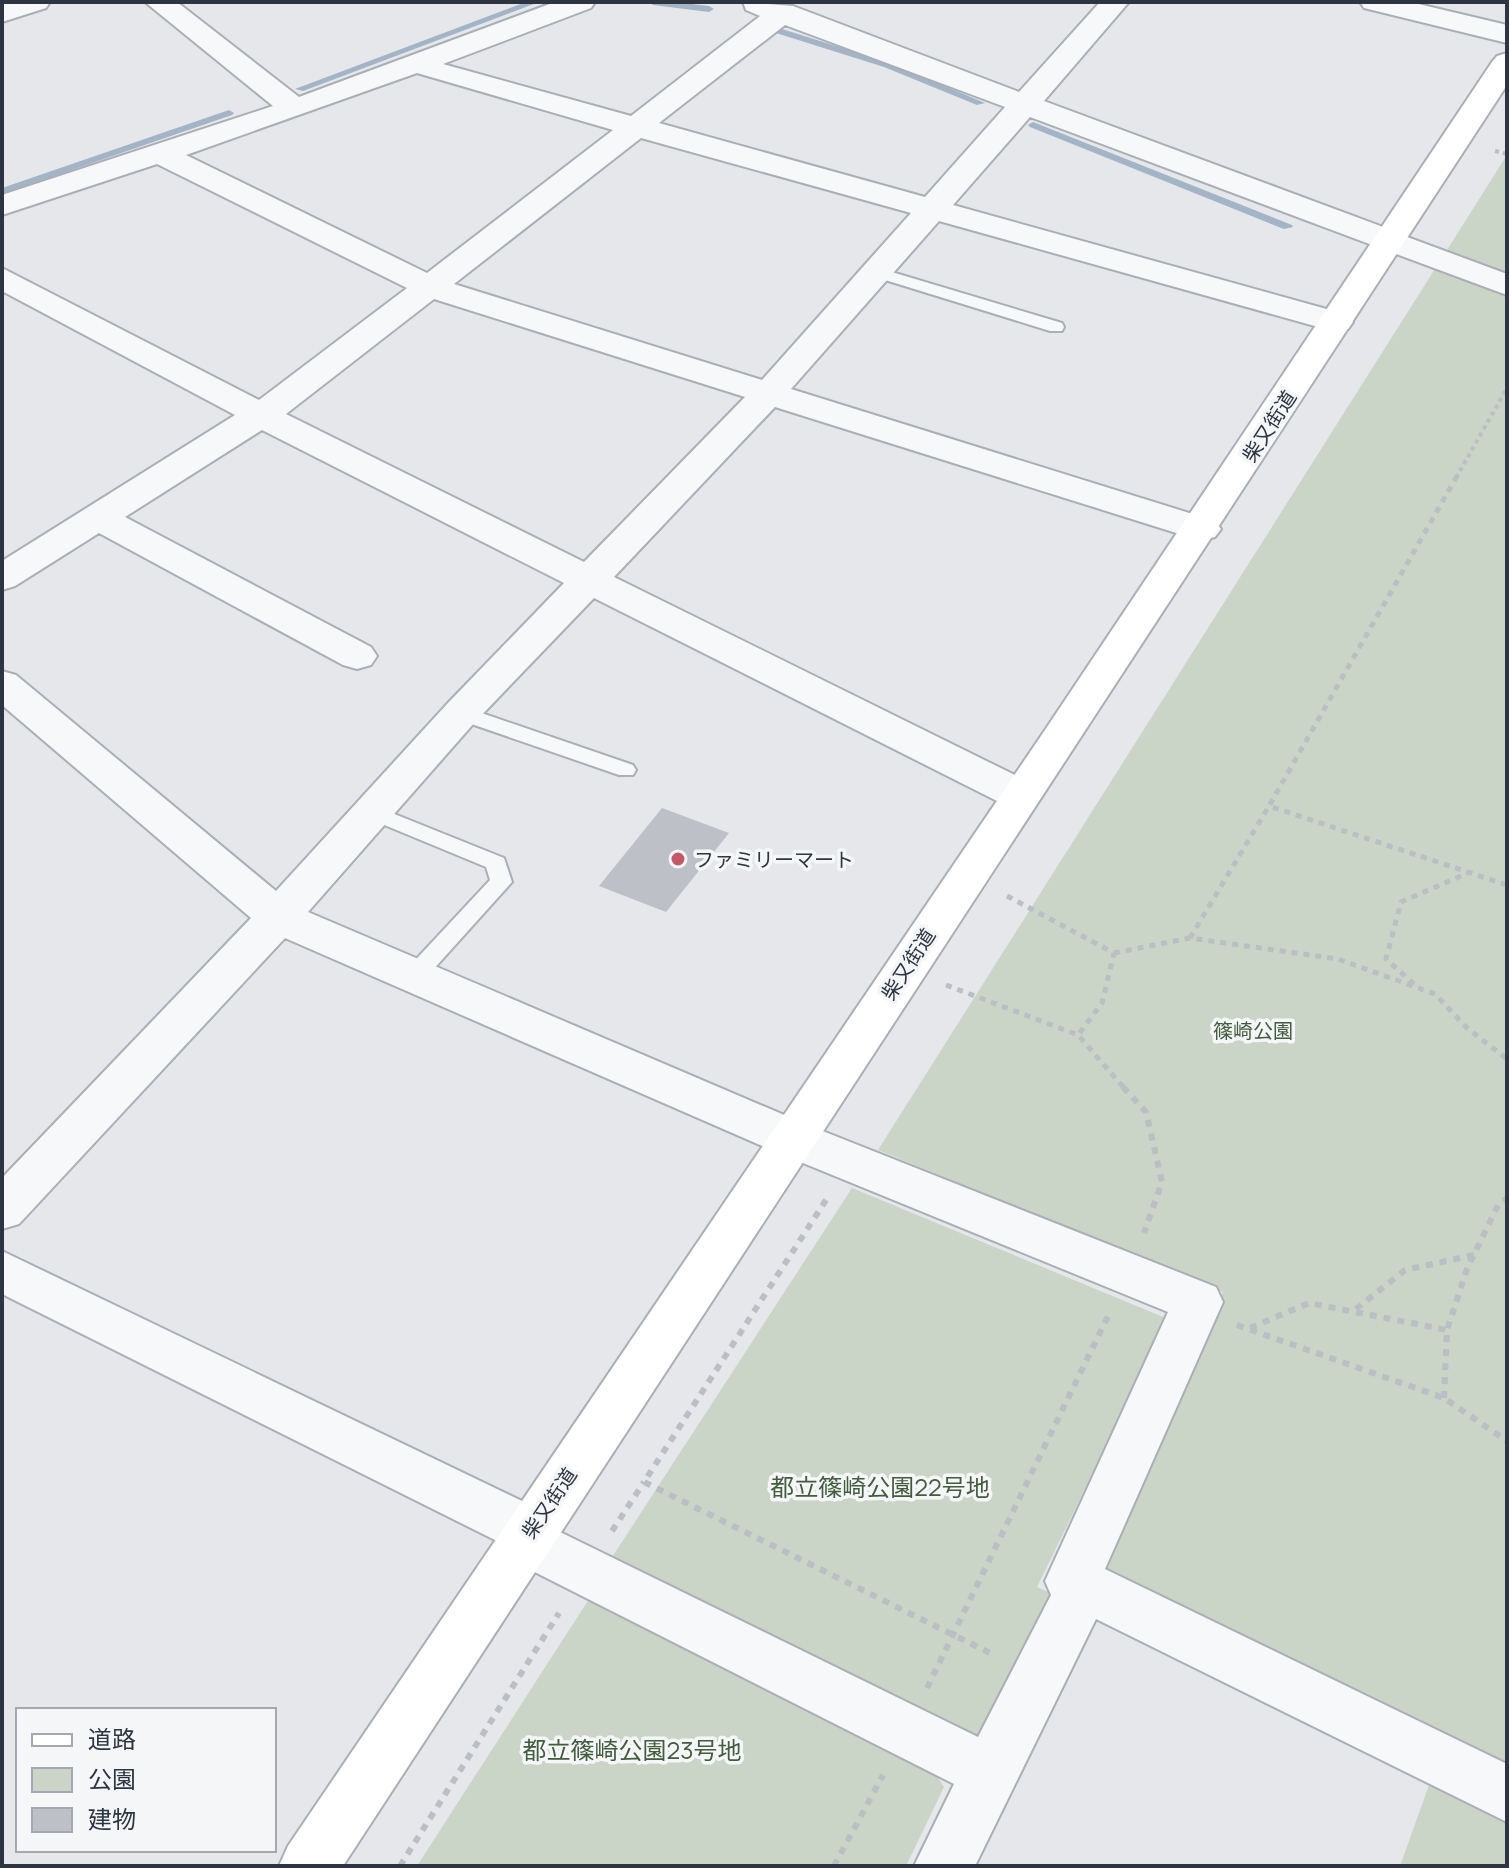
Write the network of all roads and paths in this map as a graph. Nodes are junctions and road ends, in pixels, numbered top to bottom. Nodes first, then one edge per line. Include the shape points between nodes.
1 (36, 2) edge
2 (159, 2) edge
3 (581, 2) edge
4 (748, 2) edge
5 (1115, 2) edge
6 (1374, 2) edge
7 (783, 12) junction
8 (2, 13) edge
9 (1507, 34) edge
10 (418, 62) junction
11 (1507, 62) edge
12 (1025, 104) junction
13 (295, 109) junction
14 (636, 126) junction
15 (1495, 151) dead end
16 (158, 153) junction
17 (1507, 154) edge
18 (2, 205) edge
19 (932, 207) junction
20 (1391, 241) junction
21 (875, 272) junction
22 (2, 278) edge
23 (1507, 285) edge
24 (432, 288) junction
25 (1336, 322) junction
26 (1056, 327) dead end
27 (1507, 388) edge
28 (769, 393) junction
29 (261, 416) junction
30 (99, 518) junction
31 (1202, 529) junction
32 (2, 578) edge
33 (588, 581) junction
34 (357, 656) dead end
35 (2, 684) edge
36 (461, 713) junction
37 (626, 770) dead end
38 (1020, 795) junction
39 (1269, 806) junction
40 (372, 812) junction
41 (1469, 872) junction
42 (967, 875) junction
43 (1507, 885) edge
44 (278, 917) junction
45 (1190, 938) junction
46 (1114, 953) junction
47 (904, 970) junction
48 (414, 976) junction
49 (1418, 988) junction
50 (1078, 1035) junction
51 (1507, 1059) edge
52 (793, 1139) junction
53 (851, 1162) junction
54 (1507, 1198) edge
55 (2, 1210) edge
56 (1474, 1255) junction
57 (2, 1271) edge
58 (1128, 1275) junction
59 (1355, 1310) junction
60 (1194, 1312) junction
61 (1249, 1328) junction
62 (1447, 1330) junction
63 (1444, 1398) junction
64 (1507, 1441) edge
65 (644, 1482) junction
66 (527, 1536) junction
67 (586, 1570) junction
68 (1084, 1586) junction
69 (953, 1634) junction
70 (1039, 1677) junction
71 (907, 1731) junction
72 (991, 1773) junction
73 (1507, 1794) edge
74 (309, 1866) edge
75 (400, 1866) edge
76 (834, 1866) edge
77 (944, 1866) edge

1 - 8 street
2 - 13 street
3 - 10 street
4 - 7 street
5 - 12 street
6 - 9 street
7 - 12 street
7 - 14 street
10 - 13 street
10 - 14 street
11 - 20 main road, 柴又街道
12 - 19 street
12 - 20 street
13 - 16 street
14 - 19 street
14 - 24 street
15 - 17 path
16 - 18 street
16 - 24 street
19 - 21 street
19 - 25 street
20 - 23 street
20 - 25 main road, 柴又街道
21 - 26 lane
21 - 28 street
22 - 29 street
24 - 28 street
24 - 29 street
25 - 31 main road, 柴又街道
27 - 39 path
28 - 31 street
28 - 33 street
29 - 30 street
29 - 33 street
30 - 32 street
30 - 34 street
31 - 38 main road, 柴又街道
33 - 36 street
33 - 38 street
35 - 44 street
36 - 37 lane
36 - 40 street
38 - 42 main road, 柴又街道
39 - 41 path
39 - 45 path
40 - 44 street
40 - 48 lane via 496,863 499,872 501,882
41 - 43 path
41 - 49 path via 1401,902 1386,959
42 - 46 path
42 - 47 main road, 柴又街道
44 - 48 street
44 - 55 street
45 - 46 path
45 - 49 path via 1338,959
46 - 50 path via 1102,1003
47 - 50 path
47 - 52 main road, 柴又街道
48 - 52 street
49 - 51 path via 1435,994
50 - 58 path via 1146,1112 1162,1182
52 - 53 street
52 - 66 main road, 柴又街道
53 - 58 street
53 - 65 path
54 - 56 path via 1499,1203
56 - 59 path via 1405,1270
56 - 62 path
57 - 66 street
58 - 60 street via 1198,1302
58 - 69 path
59 - 61 path via 1309,1303
59 - 62 path
60 - 61 path
60 - 68 street via 1072,1581
61 - 63 path
62 - 63 path
63 - 64 path
65 - 67 path
65 - 69 path
66 - 67 street
66 - 74 main road, 柴又街道
67 - 71 street
67 - 75 path
68 - 70 street
68 - 73 street
69 - 70 path
69 - 71 path
70 - 72 street
71 - 72 street
71 - 76 path
72 - 77 street

